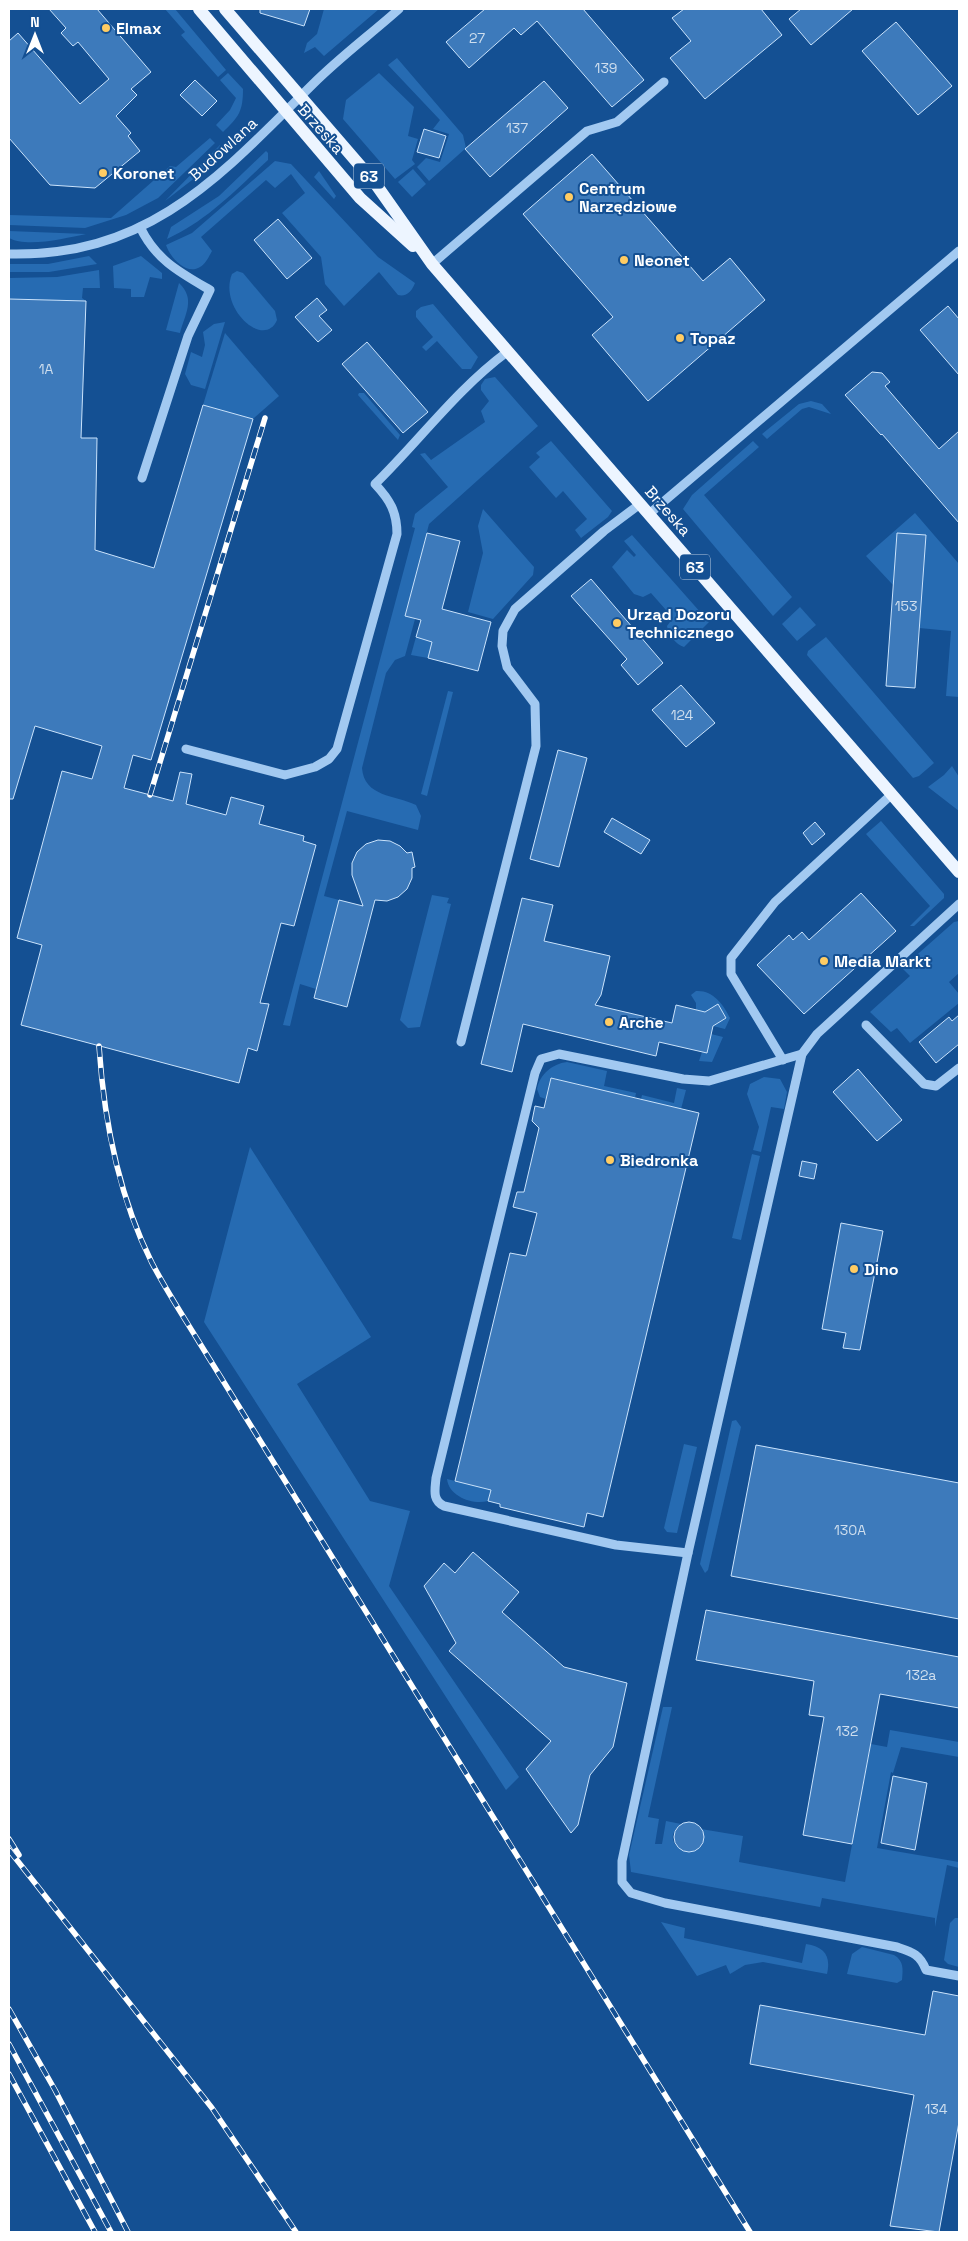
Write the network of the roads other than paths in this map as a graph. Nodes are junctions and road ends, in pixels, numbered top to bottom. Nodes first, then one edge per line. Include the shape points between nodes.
1 (198, 9) edge
2 (225, 9) edge
3 (399, 9) edge
4 (664, 82) dead end
5 (301, 97) junction
6 (285, 112) junction
7 (140, 227) junction
8 (959, 251) edge
9 (9, 254) edge
10 (431, 263) junction
11 (507, 352) junction
12 (142, 478) dead end
13 (640, 504) junction
14 (649, 514) junction
15 (186, 749) dead end
16 (892, 794) junction
17 (959, 872) edge
18 (959, 904) edge
19 (866, 1025) dead end
20 (461, 1042) dead end
21 (802, 1054) junction
22 (783, 1060) junction
23 (959, 1068) edge
24 (688, 1553) junction
25 (959, 1976) edge

1 - 6 main road, Brzeska / 63
2 - 5 main road, Brzeska / 63
3 - 5 street, Budowlana
4 - 10 street via 617,122 587,131
5 - 6 street, Budowlana
5 - 10 main road, Brzeska / 63 via 376,183
6 - 7 street, Budowlana via 203,190
6 - 10 main road, Brzeska / 63 via 360,198
7 - 9 street, Budowlana via 80,248
7 - 12 street via 164,262 210,290 188,336
8 - 14 street
10 - 11 main road, Brzeska / 63
11 - 13 main road, Brzeska / 63
11 - 15 street via 464,390 375,484 390,501 397,518 397,534 338,749 330,759 315,767 285,775
13 - 14 main road, Brzeska / 63
13 - 20 street via 604,530 515,609 503,631 502,646 507,667 535,704 536,746
14 - 16 main road, Brzeska / 63
16 - 17 main road, Brzeska / 63
16 - 22 street via 775,902 731,958 734,980
18 - 21 street via 817,1034
19 - 23 street via 924,1084 936,1086
21 - 22 street
21 - 24 street
22 - 24 street via 710,1081 683,1079 559,1054 540,1059 436,1478 435,1498 444,1506 616,1545
24 - 25 street via 622,1862 622,1882 631,1893 665,1903 897,1947 915,1953 926,1970

